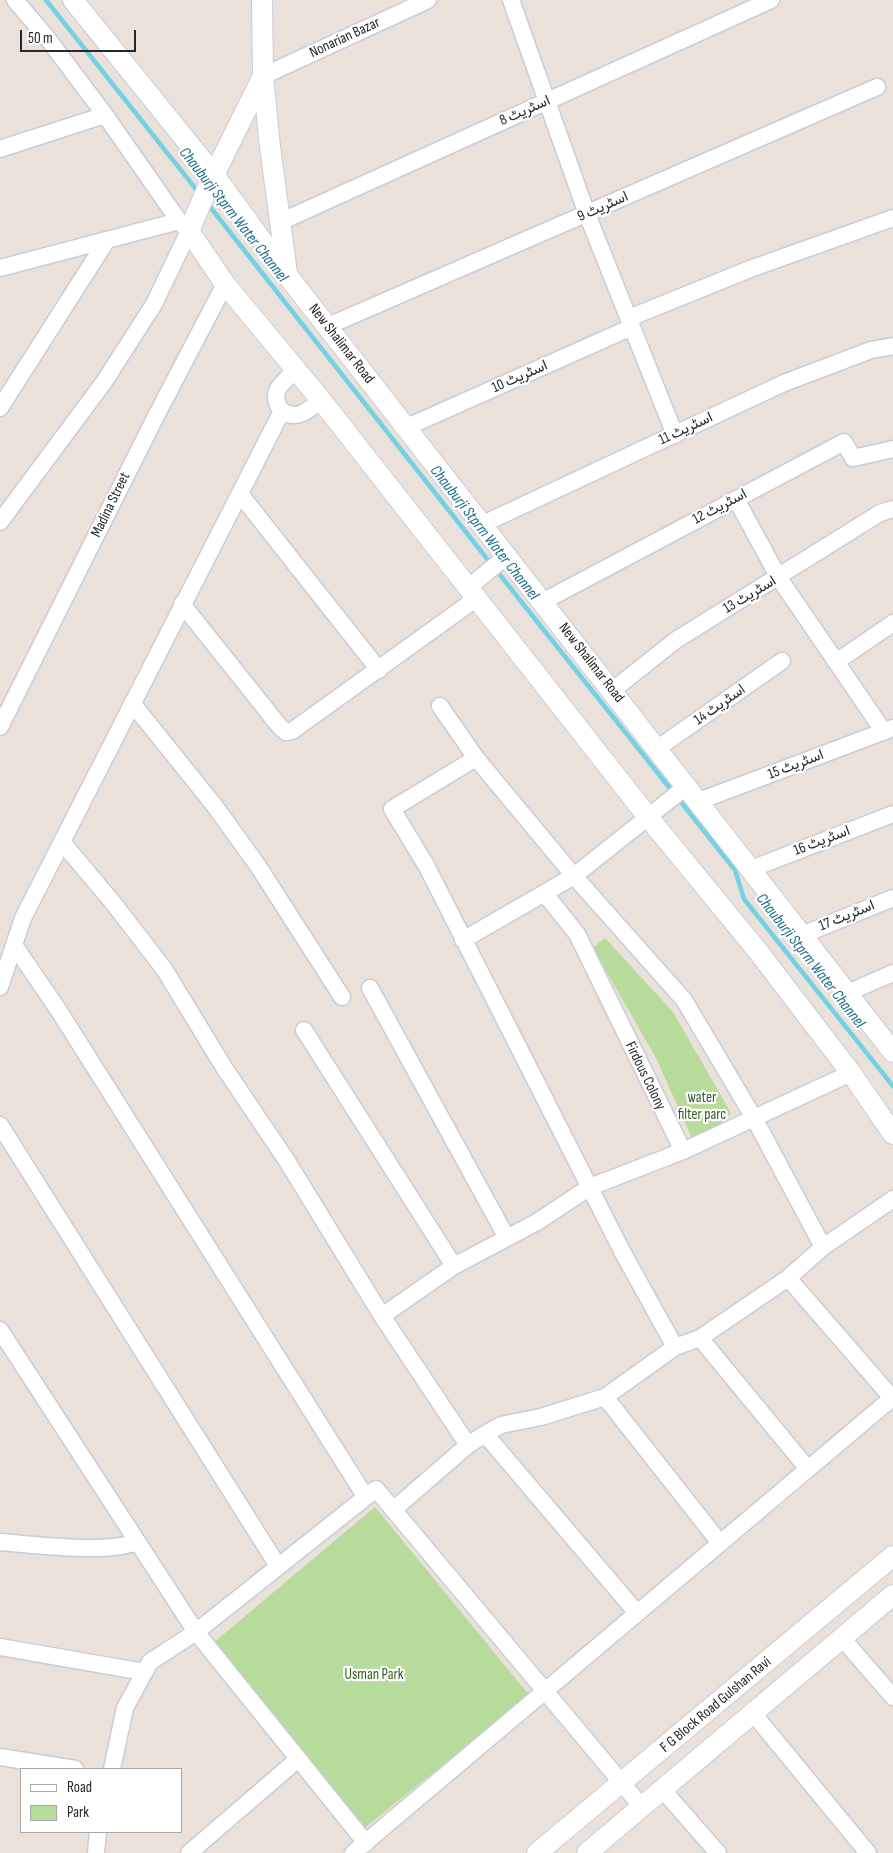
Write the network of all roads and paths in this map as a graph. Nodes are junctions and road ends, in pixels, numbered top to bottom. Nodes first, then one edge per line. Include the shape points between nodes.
1 (15, 0) edge
2 (73, 0) edge
3 (262, 0) edge
4 (428, 0) edge
5 (511, 0) edge
6 (771, 0) edge
7 (263, 76) junction
8 (877, 87) dead end
9 (547, 101) junction
10 (105, 115) junction
11 (0, 150) edge
12 (211, 181) junction
13 (587, 214) junction
14 (893, 218) edge
15 (280, 222) junction
16 (187, 224) junction
17 (107, 240) junction
18 (0, 268) edge
19 (287, 275) junction
20 (225, 284) junction
21 (631, 322) junction
22 (328, 326) junction
23 (893, 346) edge
24 (296, 370) junction
25 (321, 400) junction
26 (0, 408) edge
27 (282, 411) junction
28 (407, 427) junction
29 (675, 435) junction
30 (893, 449) edge
31 (240, 494) junction
32 (736, 499) junction
33 (893, 509) edge
34 (0, 522) edge
35 (483, 524) junction
36 (504, 558) junction
37 (779, 578) junction
38 (474, 588) junction
39 (544, 602) junction
40 (182, 604) junction
41 (893, 623) edge
42 (782, 661) dead end
43 (836, 662) junction
44 (379, 670) junction
45 (613, 690) junction
46 (132, 703) junction
47 (440, 706) dead end
48 (0, 727) edge
49 (888, 730) edge
50 (658, 748) junction
51 (476, 758) junction
52 (688, 793) junction
53 (652, 814) junction
54 (893, 814) edge
55 (62, 842) junction
56 (751, 869) junction
57 (574, 876) junction
58 (545, 894) junction
59 (893, 898) edge
60 (802, 935) junction
61 (463, 940) junction
62 (14, 945) junction
63 (893, 973) edge
64 (0, 987) edge
65 (370, 988) dead end
66 (847, 993) junction
67 (342, 998) dead end
68 (304, 1030) dead end
69 (893, 1052) edge
70 (851, 1073) junction
71 (754, 1118) junction
72 (0, 1125) edge
73 (893, 1134) edge
74 (683, 1150) junction
75 (590, 1187) junction
76 (893, 1199) edge
77 (507, 1238) junction
78 (823, 1247) junction
79 (454, 1266) junction
80 (788, 1278) junction
81 (382, 1316) junction
82 (0, 1330) edge
83 (700, 1338) junction
84 (675, 1347) junction
85 (605, 1397) junction
86 (893, 1399) edge
87 (485, 1434) junction
88 (468, 1445) junction
89 (808, 1469) junction
90 (366, 1496) junction
91 (393, 1510) junction
92 (0, 1542) edge
93 (137, 1542) junction
94 (720, 1543) junction
95 (893, 1556) edge
96 (278, 1566) junction
97 (893, 1595) edge
98 (637, 1613) junction
99 (196, 1632) junction
100 (842, 1638) junction
101 (0, 1647) edge
102 (144, 1672) junction
103 (545, 1690) junction
104 (893, 1697) edge
105 (752, 1712) junction
106 (0, 1757) edge
107 (297, 1760) junction
108 (69, 1768) edge
109 (112, 1768) edge
110 (622, 1784) junction
111 (662, 1789) junction
112 (642, 1807) junction
113 (98, 1833) edge
114 (359, 1848) edge
115 (96, 1853) edge
116 (189, 1853) edge
117 (537, 1853) edge
118 (587, 1853) edge
119 (718, 1853) edge
120 (868, 1853) edge

1 - 10 street
2 - 12 street, New Shalimar Road
3 - 7 street
4 - 7 street, Nonarian Bazar
5 - 9 street
6 - 9 street, اسٹریٹ 8
7 - 12 street
7 - 15 street
8 - 13 street, اسٹریٹ 9
9 - 13 street
9 - 15 street, اسٹریٹ 8
10 - 11 street
10 - 16 street
12 - 16 street
12 - 19 street, New Shalimar Road
13 - 21 street
13 - 22 street, اسٹریٹ 9
14 - 21 street, اسٹریٹ 10 via 843,234
15 - 19 street
16 - 17 street
16 - 20 street
16 - 34 street via 154,304 104,382
17 - 18 street
17 - 26 street
19 - 22 street, New Shalimar Road
20 - 24 street
20 - 48 street, Madina Street
21 - 28 street, اسٹریٹ 10
21 - 29 street
22 - 28 street, New Shalimar Road
23 - 29 street, اسٹریٹ 11 via 871,350 784,383
24 - 25 street
24 - 27 street via 276,389 275,397
25 - 27 street via 301,415 293,416
25 - 38 street
27 - 31 street
28 - 35 street, New Shalimar Road
29 - 35 street, اسٹریٹ 11
30 - 32 street, اسٹریٹ 12 via 853,458 844,442
31 - 40 street
31 - 44 street
32 - 37 street
32 - 39 street, اسٹریٹ 12
33 - 37 street, اسٹریٹ 13 via 880,513
35 - 36 street, New Shalimar Road
36 - 38 street
36 - 39 street, New Shalimar Road
37 - 43 street
37 - 45 street, اسٹریٹ 13 via 676,640
38 - 44 street
38 - 53 street
39 - 45 street, New Shalimar Road
40 - 44 street via 286,732
40 - 46 street
41 - 43 street
42 - 50 street, اسٹریٹ 14
43 - 49 street
45 - 50 street, New Shalimar Road
46 - 55 street
46 - 67 street via 258,866
47 - 51 street
49 - 52 street, اسٹریٹ 15
50 - 52 street, New Shalimar Road
51 - 57 street
51 - 61 street via 392,809 426,865
52 - 53 street, اسٹریٹ 15
52 - 56 street, New Shalimar Road
53 - 57 street
53 - 70 street
54 - 56 street, اسٹریٹ 16
55 - 62 street via 23,918
55 - 81 street via 164,969
56 - 60 street, New Shalimar Road
57 - 58 street
57 - 71 street via 684,1000
58 - 61 street
58 - 74 street, Firdous Colony via 577,934
59 - 60 street, اسٹریٹ 17
60 - 66 street, New Shalimar Road
61 - 75 street
62 - 64 street
62 - 90 street
63 - 66 street
65 - 77 street
66 - 69 street, New Shalimar Road
68 - 79 street
70 - 71 street
70 - 73 street
71 - 74 street
71 - 78 street
72 - 96 street
74 - 75 street
75 - 77 street
75 - 84 street
76 - 78 street
77 - 79 street
78 - 80 street
79 - 81 street
80 - 83 street
80 - 86 street
81 - 88 street
82 - 93 street
83 - 84 street
83 - 89 street
84 - 85 street
85 - 87 street via 541,1417 501,1425
85 - 94 street
86 - 89 street
87 - 88 street
87 - 98 street
88 - 91 street
89 - 94 street
90 - 91 street via 376,1489
90 - 96 street
91 - 103 street
92 - 93 street via 57,1547 126,1546
93 - 99 street
94 - 98 street
95 - 110 street, F G Block Road Gulshan Ravi
96 - 99 street
97 - 100 street, F G Block Road Gulshan Ravi
98 - 103 street
99 - 102 street via 150,1662
99 - 107 street
100 - 104 street
100 - 105 street, F G Block Road Gulshan Ravi
101 - 102 street
102 - 109 street via 125,1708
103 - 110 street
103 - 114 street
105 - 111 street, F G Block Road Gulshan Ravi
105 - 120 street
106 - 108 street
107 - 114 street
107 - 116 street
110 - 112 street
110 - 117 street, F G Block Road Gulshan Ravi
111 - 112 street, F G Block Road Gulshan Ravi
111 - 119 street
112 - 118 street, F G Block Road Gulshan Ravi
113 - 115 street

